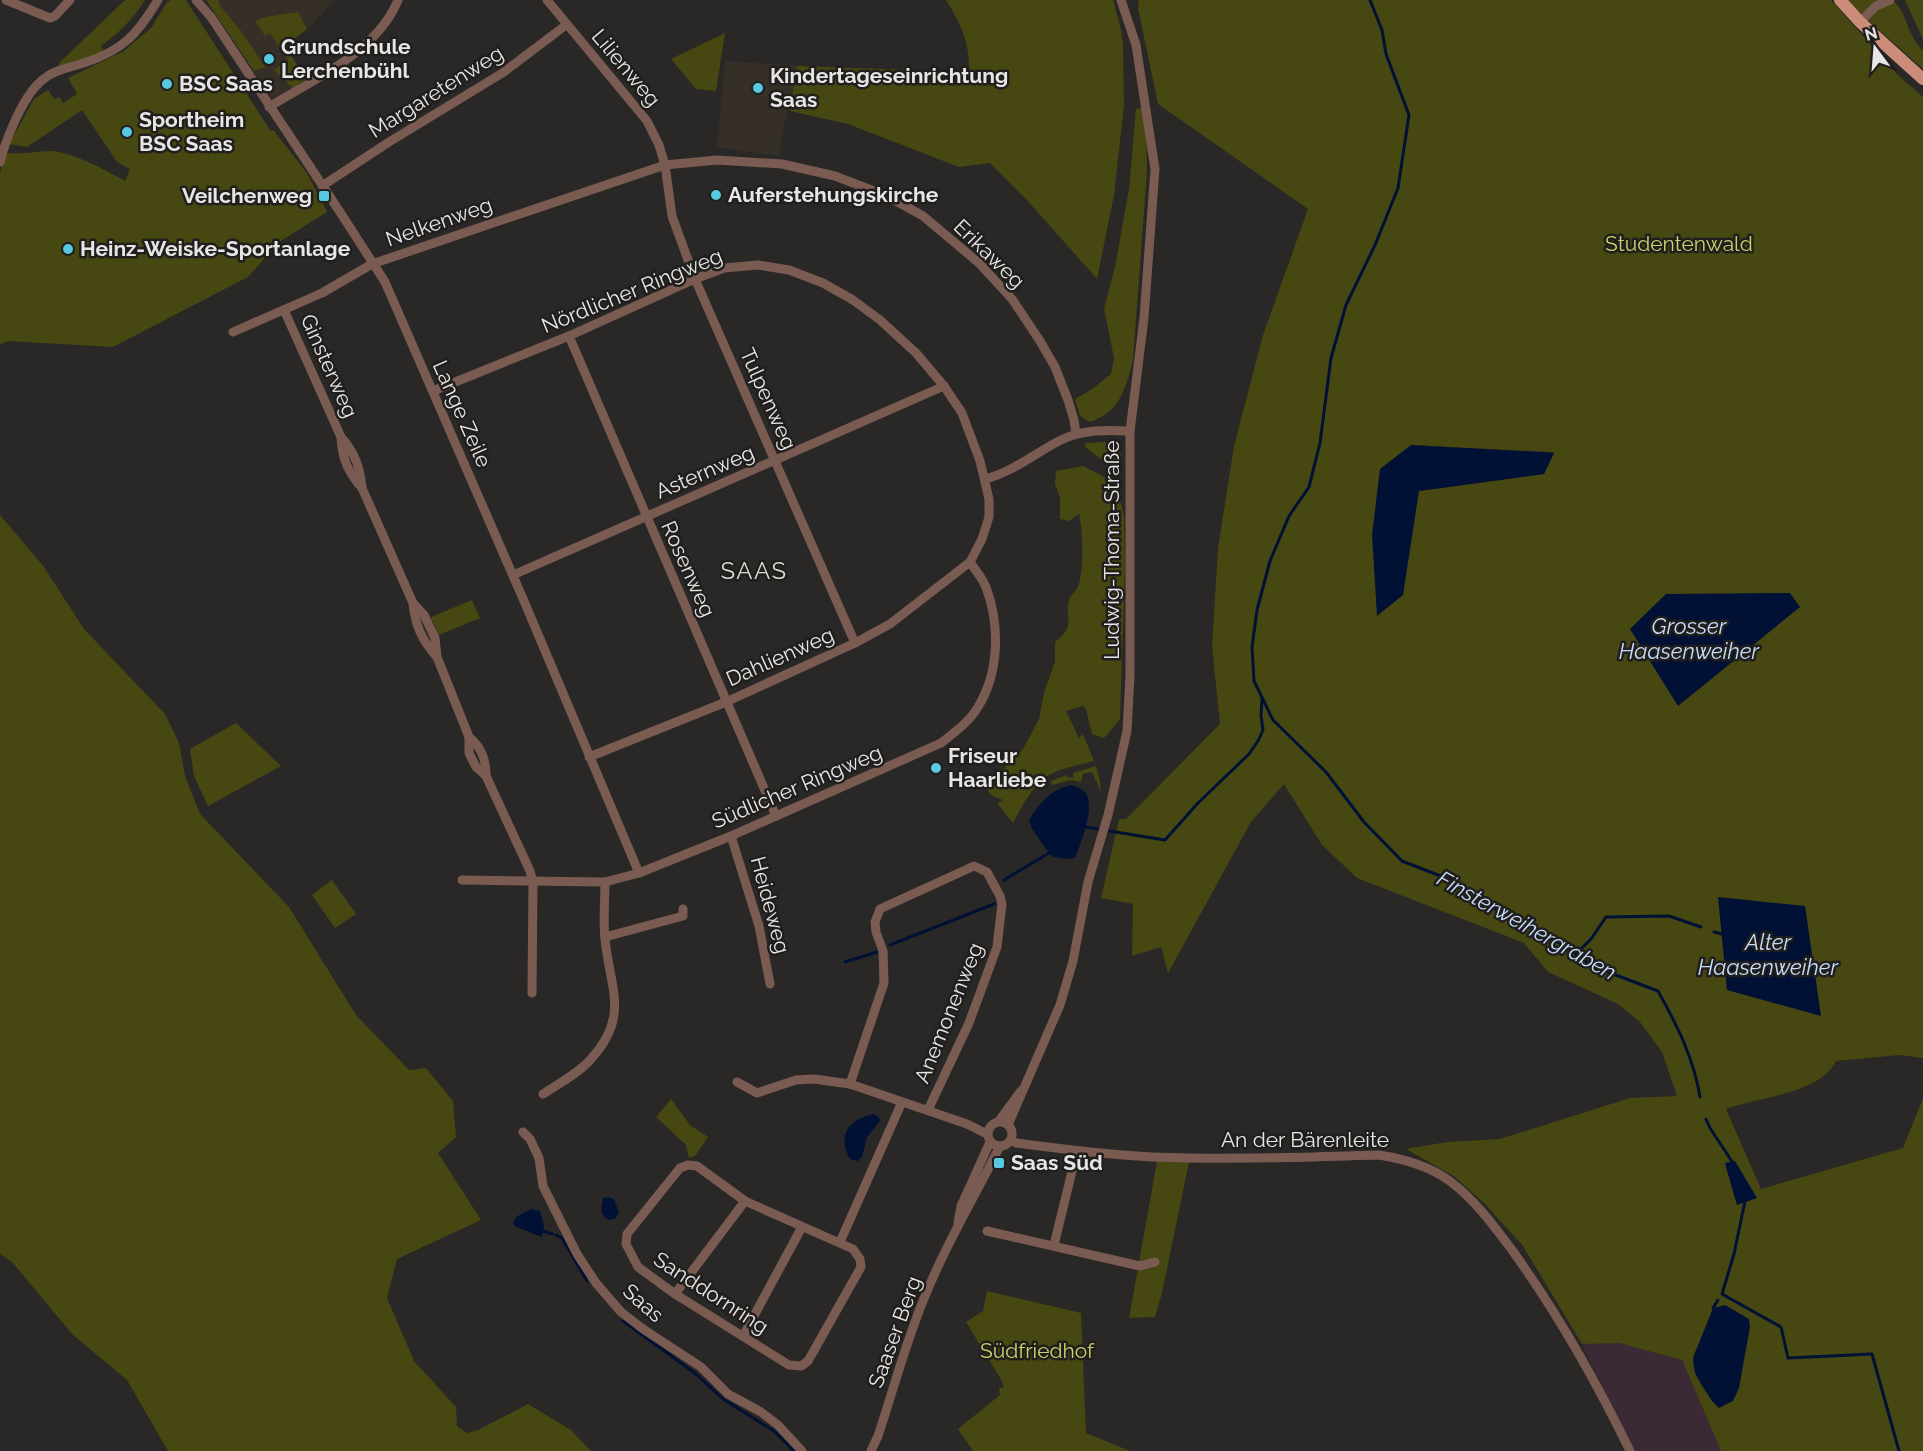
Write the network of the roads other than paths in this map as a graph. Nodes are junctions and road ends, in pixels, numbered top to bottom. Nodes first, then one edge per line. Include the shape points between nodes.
1 (6, 0) edge
2 (70, 0) edge
3 (158, 0) edge
4 (196, 0) edge
5 (398, 0) edge
6 (547, 0) edge
7 (1121, 0) edge
8 (1840, 0) edge
9 (1890, 0) edge
10 (1860, 22) junction
11 (566, 25) junction
12 (1923, 79) edge
13 (269, 107) junction
14 (2, 145) edge
15 (0, 162) edge
16 (665, 165) junction
17 (322, 186) junction
18 (372, 264) junction
19 (695, 279) junction
20 (284, 310) junction
21 (233, 332) dead end
22 (569, 336) junction
23 (944, 386) junction
24 (433, 391) junction
25 (1130, 430) junction
26 (1076, 434) junction
27 (776, 461) junction
28 (985, 479) junction
29 (645, 517) junction
30 (970, 562) junction
31 (513, 574) junction
32 (855, 643) junction
33 (726, 702) junction
34 (590, 756) junction
35 (776, 816) junction
36 (731, 836) junction
37 (639, 873) junction
38 (462, 880) dead end
39 (533, 882) junction
40 (606, 882) junction
41 (682, 909) dead end
42 (605, 937) junction
43 (770, 984) dead end
44 (532, 993) dead end
45 (616, 1000) junction
46 (626, 1000) dead end
47 (737, 1082) dead end
48 (850, 1084) junction
49 (543, 1094) dead end
50 (902, 1102) junction
51 (928, 1110) junction
52 (1004, 1123) junction
53 (523, 1132) dead end
54 (989, 1134) junction
55 (1011, 1140) junction
56 (1000, 1146) junction
57 (1077, 1151) junction
58 (745, 1201) junction
59 (957, 1226) junction
60 (802, 1227) junction
61 (987, 1231) dead end
62 (840, 1242) junction
63 (1054, 1245) junction
64 (1155, 1262) dead end
65 (675, 1294) junction
66 (743, 1336) junction
67 (802, 1451) edge
68 (871, 1451) edge
69 (1630, 1451) edge

1 - 2 street via 51,18
3 - 14 street via 145,22 108,55 45,78 27,99
4 - 13 street, Lange Zeile
5 - 13 street via 386,24 367,44
6 - 11 street, Lilienweg
7 - 25 street, Ludwig-Thoma-Straße via 1136,45 1155,169 1144,318
8 - 10 main road
9 - 10 street via 1875,6
10 - 12 main road
11 - 16 street, Lilienweg via 647,121
11 - 17 street, Margaretenweg via 504,72
13 - 17 street, Lange Zeile
14 - 15 street
16 - 18 street, Nelkenweg
16 - 19 street, Tulpenweg via 672,216
16 - 26 street, Erikaweg via 717,160 782,164 835,176 887,196 923,216 978,263 1012,299 1055,367
17 - 18 street, Lange Zeile
18 - 20 street, Nelkenweg
18 - 24 street, Lange Zeile via 385,282
19 - 22 street, Nördlicher Ringweg
19 - 23 street, Nördlicher Ringweg via 724,268 758,265 789,270 823,283 880,320
19 - 27 street, Tulpenweg
20 - 21 street, Nelkenweg
20 - 39 street, Ginsterweg via 341,437 357,459 362,488 413,603 414,620 424,642 437,657 469,737 469,753 486,776
22 - 24 street, Nördlicher Ringweg
22 - 29 street, Rosenweg
23 - 27 street, Asternweg
23 - 28 street, Nördlicher Ringweg via 962,413
24 - 31 street, Lange Zeile
25 - 26 street
25 - 52 street, Ludwig-Thoma-Straße via 1130,675 1122,761 1088,882 1060,1005 1018,1104
26 - 28 street
27 - 29 street, Asternweg
27 - 32 street, Tulpenweg
28 - 30 street, Nördlicher Ringweg via 989,517
29 - 31 street, Asternweg
29 - 33 street, Rosenweg
30 - 32 street, Dahlienweg via 890,624
30 - 35 street, Südlicher Ringweg via 987,588 996,639 989,688 977,709 942,743
31 - 34 street, Lange Zeile
32 - 33 street, Dahlienweg
33 - 34 street, Dahlienweg
33 - 35 street, Rosenweg
34 - 37 street, Lange Zeile
35 - 36 street, Südlicher Ringweg
36 - 37 street, Südlicher Ringweg
36 - 43 street, Heideweg via 759,926
37 - 40 street, Südlicher Ringweg
38 - 39 street, Südlicher Ringweg
39 - 40 street, Südlicher Ringweg
39 - 44 street
40 - 42 street
41 - 42 street via 683,916
42 - 45 street
45 - 46 street
45 - 49 street via 607,1038 592,1058
47 - 48 street via 757,1093 814,1078
48 - 50 street
48 - 51 street, Anemonenweg via 884,983 883,951 875,922 880,909 974,866 987,872 1000,896 997,947 969,1023
50 - 51 street
50 - 62 street
51 - 54 street via 967,1124 978,1123
52 - 54 street
52 - 55 street via 1012,1131
53 - 67 street, Saas via 539,1158 543,1186 577,1254 621,1312 701,1367 728,1394 778,1425
54 - 56 street
54 - 59 street, Saaser Berg
55 - 56 street
55 - 57 street, An der Bärenleite
56 - 59 street, Saaser Berg
57 - 63 street
57 - 69 street, An der Bärenleite via 1209,1159 1379,1155 1437,1172 1465,1193 1528,1272 1580,1354
58 - 60 street, Sanddornring
58 - 65 street
58 - 65 street, Sanddornring via 697,1166 684,1166 627,1234 626,1244 638,1267
59 - 68 street, Saaser Berg via 922,1302
60 - 62 street, Sanddornring
60 - 66 street
61 - 63 street
62 - 66 street, Sanddornring via 853,1249 861,1267 808,1361 801,1366 789,1365
63 - 64 street via 1140,1266
65 - 66 street, Sanddornring

